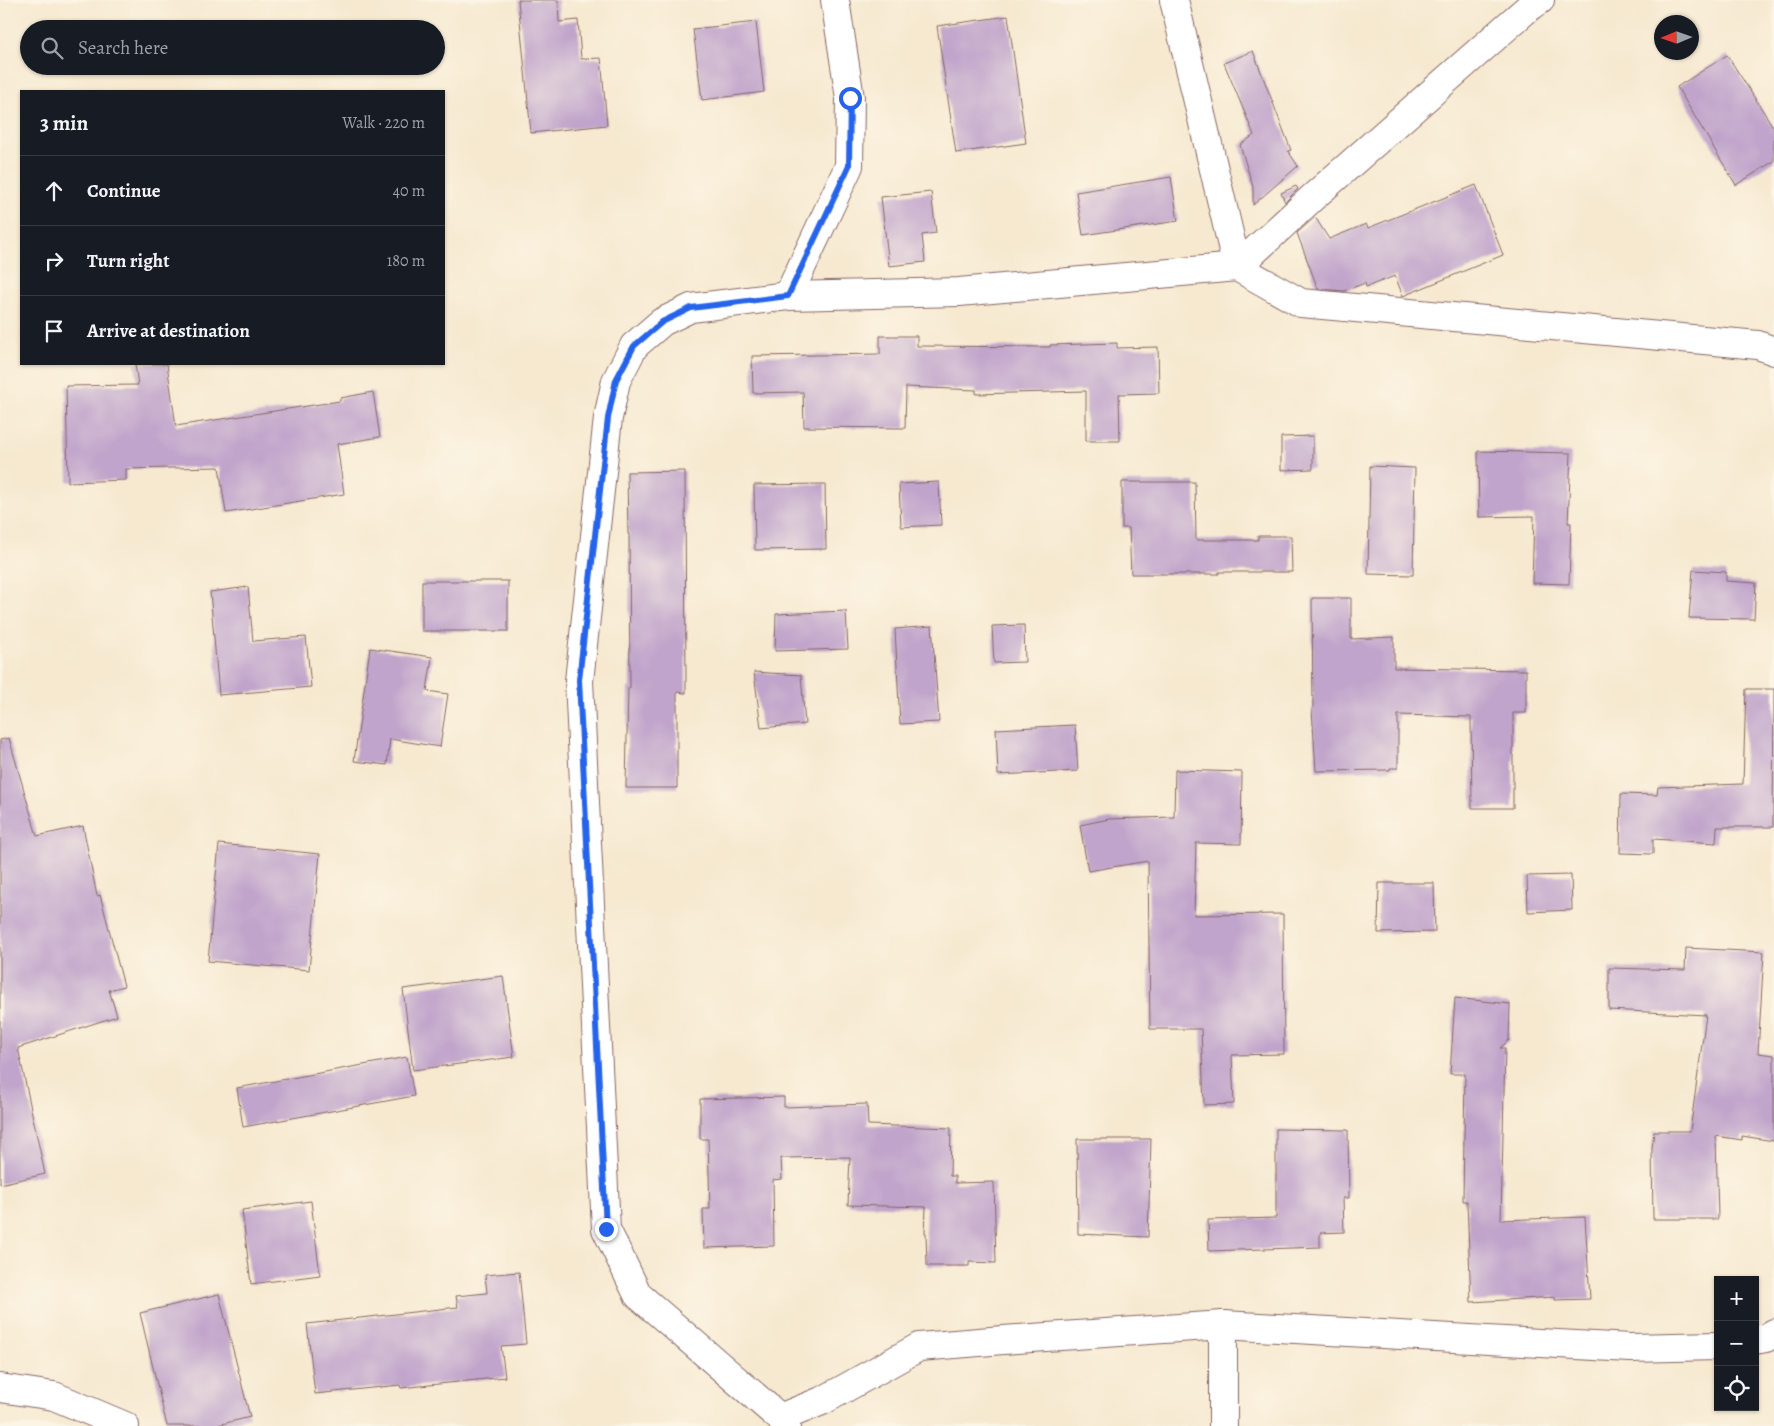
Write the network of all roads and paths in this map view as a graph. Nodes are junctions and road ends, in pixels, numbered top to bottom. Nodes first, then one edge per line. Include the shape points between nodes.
1 (835, 0) edge
2 (1174, 0) edge
3 (1540, 0) edge
4 (1237, 267) junction
5 (788, 296) junction
6 (1774, 351) edge
7 (1223, 1325) junction
8 (1774, 1333) edge
9 (1759, 1339) edge
10 (1714, 1346) edge
11 (0, 1388) edge
12 (783, 1422) edge
13 (124, 1426) edge
14 (1223, 1426) edge

1 - 5 street via 850,98 849,166
2 - 4 street
3 - 4 street
4 - 5 street via 959,292
4 - 6 street via 1301,304 1758,345
5 - 12 street via 691,308 662,322 634,346 616,380 608,418 579,680 606,1229 638,1295
7 - 10 street via 1630,1348
7 - 12 street via 919,1348
7 - 14 street
8 - 9 street
11 - 13 street via 54,1396

